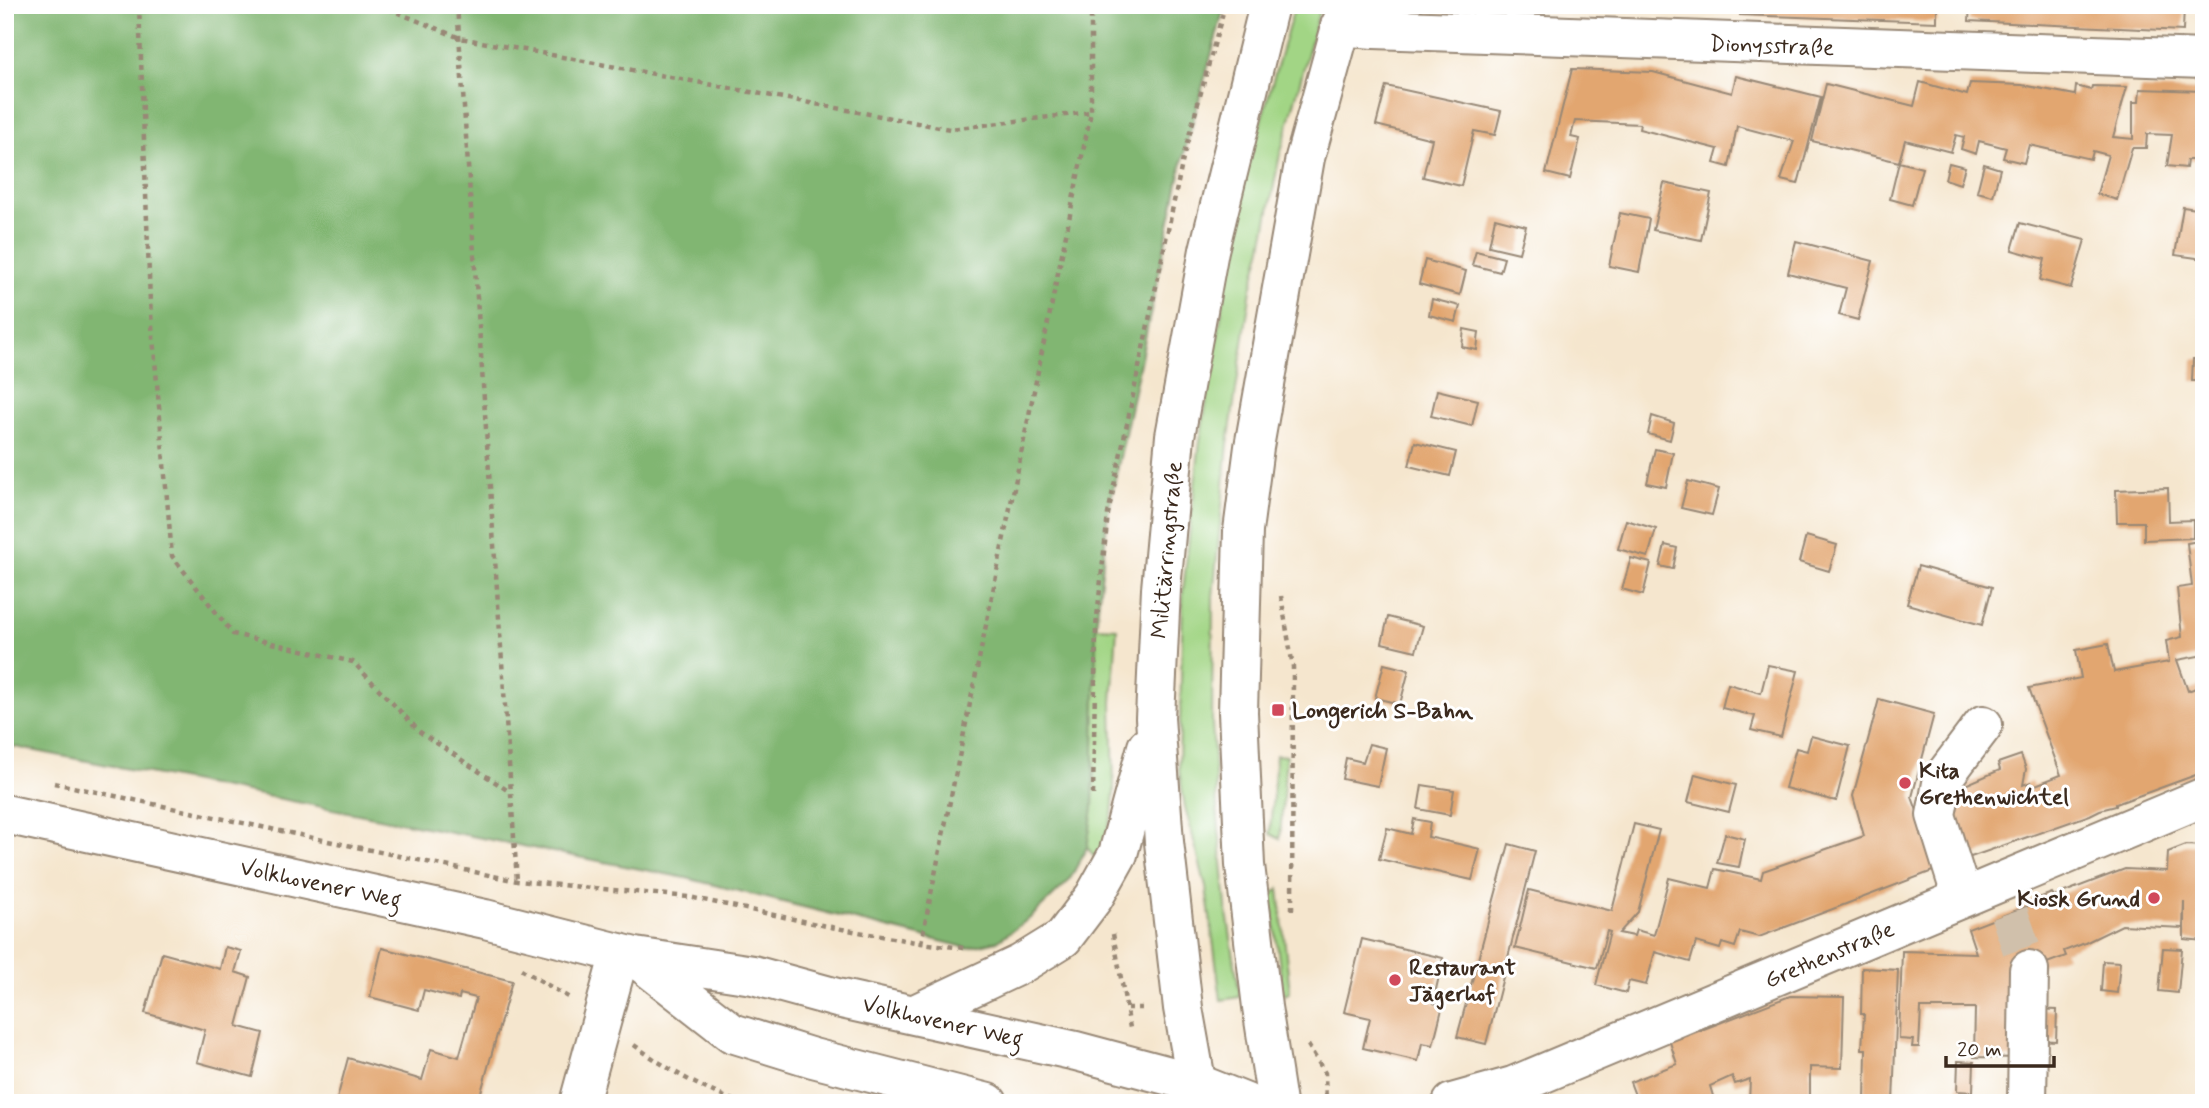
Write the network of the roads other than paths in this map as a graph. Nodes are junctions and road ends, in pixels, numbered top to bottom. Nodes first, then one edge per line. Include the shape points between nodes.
1 (1269, 5) edge
2 (1343, 16) edge
3 (2204, 59) edge
4 (1155, 718) junction
5 (1983, 725) dead end
6 (2204, 797) edge
7 (5, 814) edge
8 (1962, 898) junction
9 (627, 955) junction
10 (2029, 970) tunnel mouth
11 (915, 1014) junction
12 (1198, 1093) edge
13 (1513, 1094) edge
14 (976, 1101) edge
15 (579, 1103) edge
16 (1246, 1103) edge
17 (1277, 1103) edge
18 (1452, 1103) edge
19 (2027, 1103) edge

1 - 4 street, Militärringstraße via 1209,250 1175,436
2 - 3 street, Dionysstraße via 1374,29
2 - 17 street via 1305,158 1242,531 1238,712 1245,865
4 - 11 street via 1118,854 1063,938 1021,964
4 - 12 street, Militärringstraße via 1183,1008
5 - 8 street via 1943,778 1936,815
6 - 8 street, Grethenstraße via 2004,898
7 - 9 street, Volkhovener Weg via 485,919
8 - 13 street, Grethenstraße
9 - 11 street, Volkhovener Weg via 753,975
9 - 14 street, Volkhovener Weg via 732,1033
9 - 15 street via 601,1020
10 - 19 street
11 - 12 street, Volkhovener Weg via 1076,1051
12 - 16 street, Volkhovener Weg
13 - 18 street, Grethenstraße

